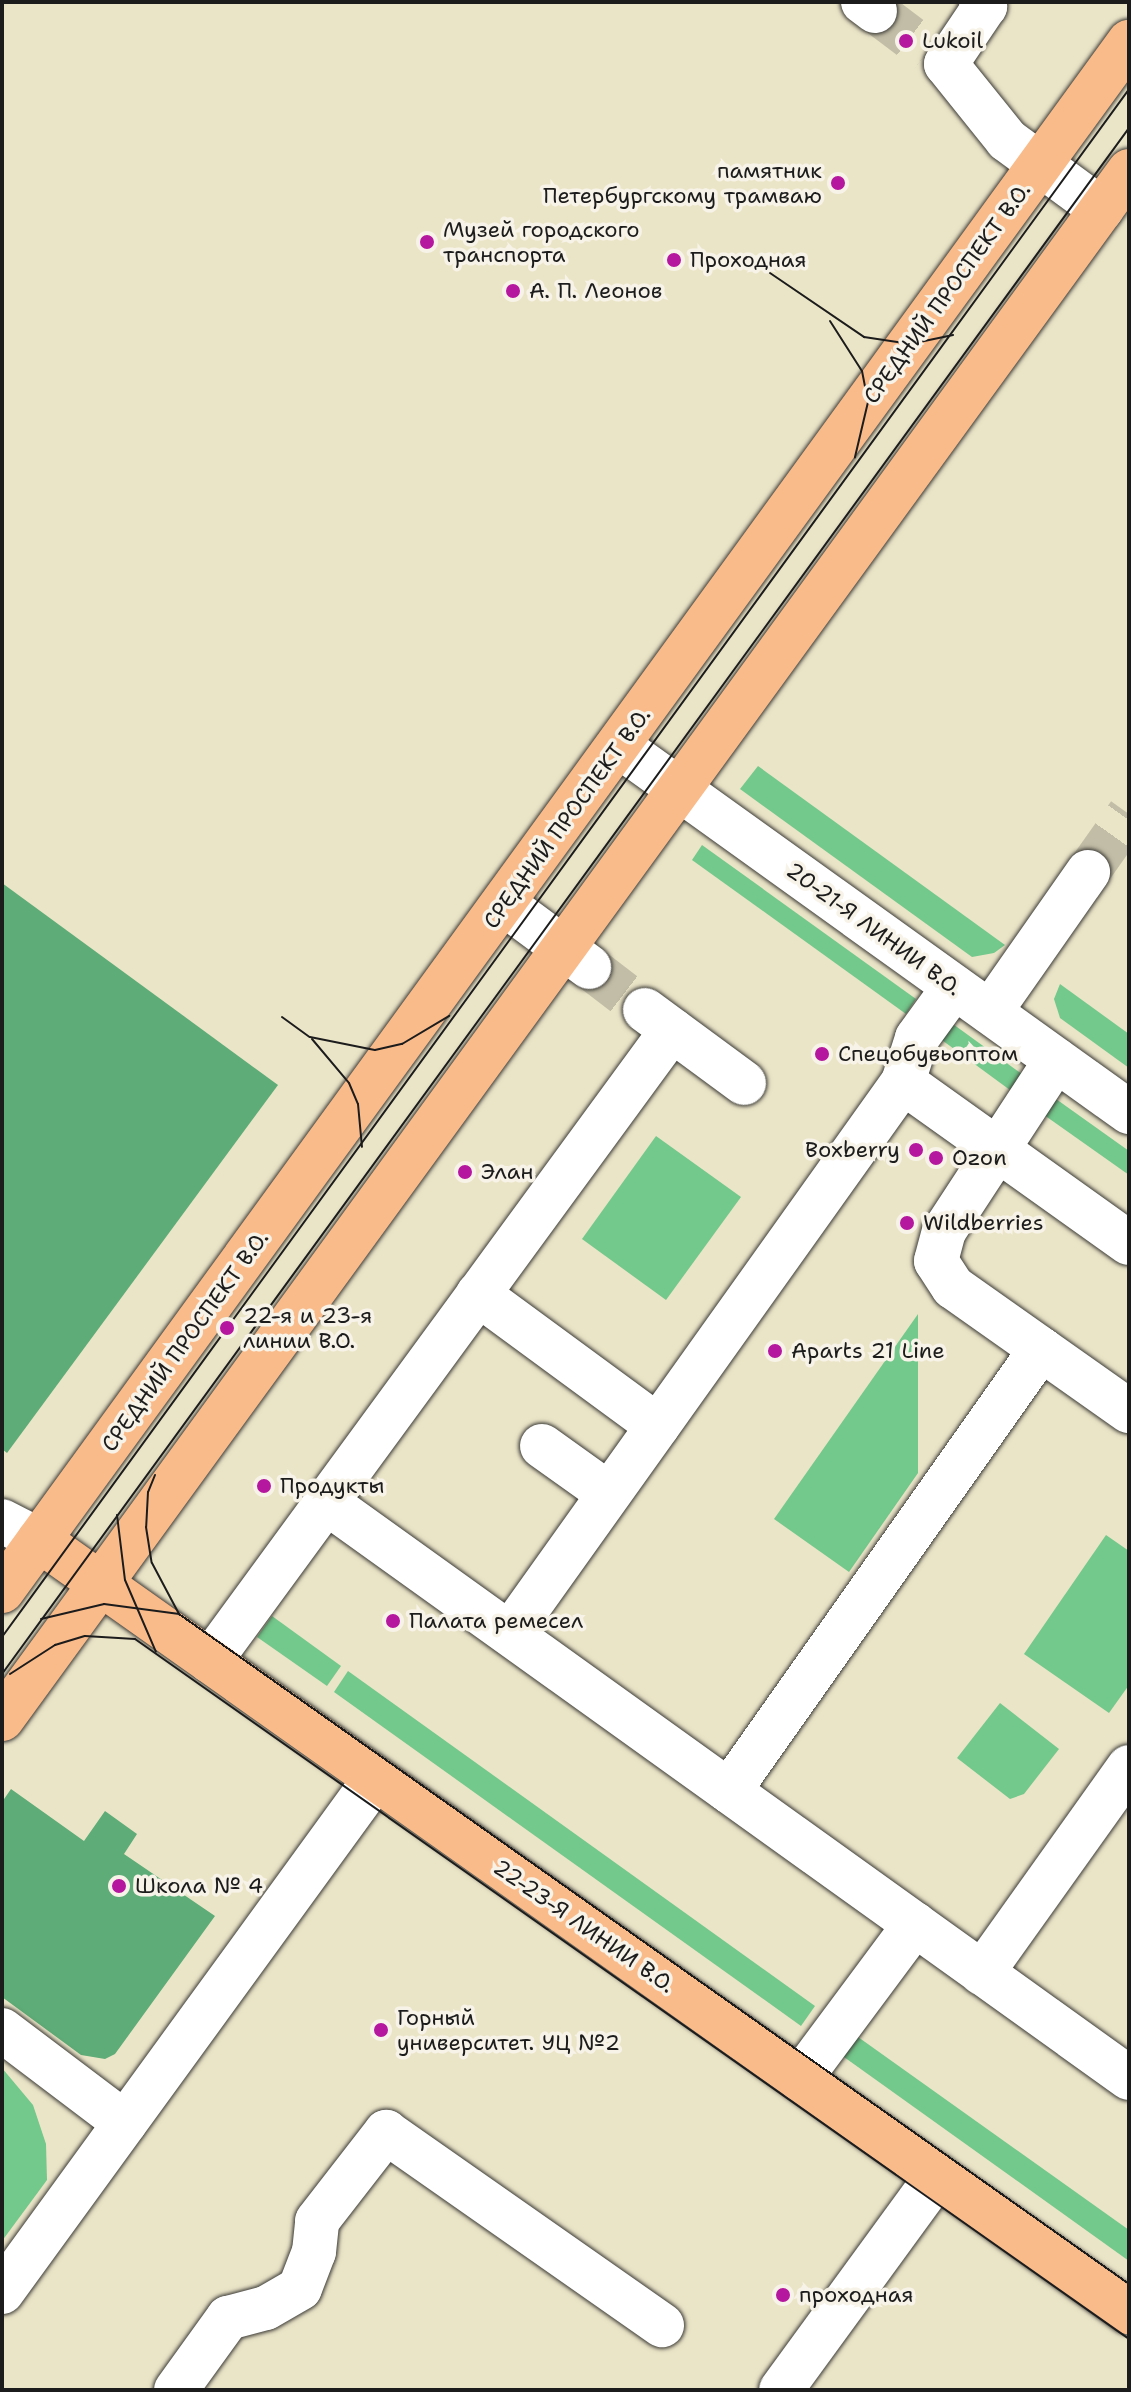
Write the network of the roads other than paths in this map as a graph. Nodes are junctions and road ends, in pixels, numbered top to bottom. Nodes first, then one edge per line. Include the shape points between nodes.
1 (981, 2) edge
2 (1129, 42) edge
3 (1039, 164) junction
4 (1129, 171) edge
5 (1101, 209) junction
6 (619, 746) junction
7 (679, 789) junction
8 (1088, 872) tunnel mouth
9 (504, 904) junction
10 (576, 957) junction
11 (954, 987) junction
12 (990, 1012) junction
13 (1056, 1060) junction
14 (903, 1082) junction
15 (744, 1083) dead end
16 (1129, 1112) edge
17 (1000, 1152) junction
18 (1129, 1243) edge
19 (478, 1294) junction
20 (1041, 1349) junction
21 (1129, 1411) edge
22 (658, 1426) junction
23 (542, 1446) dead end
24 (609, 1494) junction
25 (326, 1502) junction
26 (21, 1531) edge
27 (101, 1584) junction
28 (2, 1591) edge
29 (510, 1633) junction
30 (210, 1661) junction
31 (2, 1719) edge
32 (1129, 1767) edge
33 (375, 1779) junction
34 (729, 1791) junction
35 (915, 1924) junction
36 (982, 1973) junction
37 (2, 2030) edge
38 (1129, 2078) edge
39 (800, 2079) junction
40 (125, 2123) junction
41 (937, 2176) junction
42 (2, 2292) edge
43 (1129, 2312) edge
44 (662, 2325) dead end
45 (176, 2390) edge
46 (781, 2390) edge

1 - 3 street via 985,6 937,57 976,107
2 - 3 main road, СРЕДНИЙ ПРОСПЕКТ В.О.
3 - 5 street
3 - 6 main road, СРЕДНИЙ ПРОСПЕКТ В.О.
4 - 5 main road
5 - 7 main road
6 - 7 street, 20-21-Я ЛИНИИ В.О.
6 - 9 main road, СРЕДНИЙ ПРОСПЕКТ В.О.
7 - 10 main road
7 - 11 street, 20-21-Я ЛИНИИ В.О.
8 - 12 street
9 - 10 street
9 - 26 main road, СРЕДНИЙ ПРОСПЕКТ В.О.
10 - 27 main road
11 - 12 street, 20-21-Я ЛИНИИ В.О.
11 - 14 street via 917,1038
12 - 13 street, 20-21-Я ЛИНИИ В.О.
13 - 16 street, 20-21-Я ЛИНИИ В.О.
13 - 17 street via 1020,1111
14 - 17 street
14 - 22 street
15 - 19 street via 658,1020
17 - 18 street
17 - 20 street via 944,1231 936,1261 953,1287
19 - 22 street
19 - 25 street
20 - 21 street
20 - 34 street
22 - 24 street
23 - 24 street
24 - 29 street
25 - 29 street
25 - 30 street
26 - 27 main road, 22-23-Я ЛИНИИ В.О.
26 - 28 main road, СРЕДНИЙ ПРОСПЕКТ В.О.
27 - 30 main road, 22-23-Я ЛИНИИ В.О.
27 - 31 main road
29 - 34 street
30 - 33 main road, 22-23-Я ЛИНИИ В.О.
32 - 36 street
33 - 39 main road, 22-23-Я ЛИНИИ В.О.
33 - 40 street
34 - 35 street
35 - 36 street
35 - 39 street
36 - 38 street
37 - 40 street
39 - 41 main road, 22-23-Я ЛИНИИ В.О.
40 - 42 street
41 - 43 main road, 22-23-Я ЛИНИИ В.О.
41 - 46 street
44 - 45 street via 386,2132 317,2221 314,2252 300,2288 266,2308 228,2318

